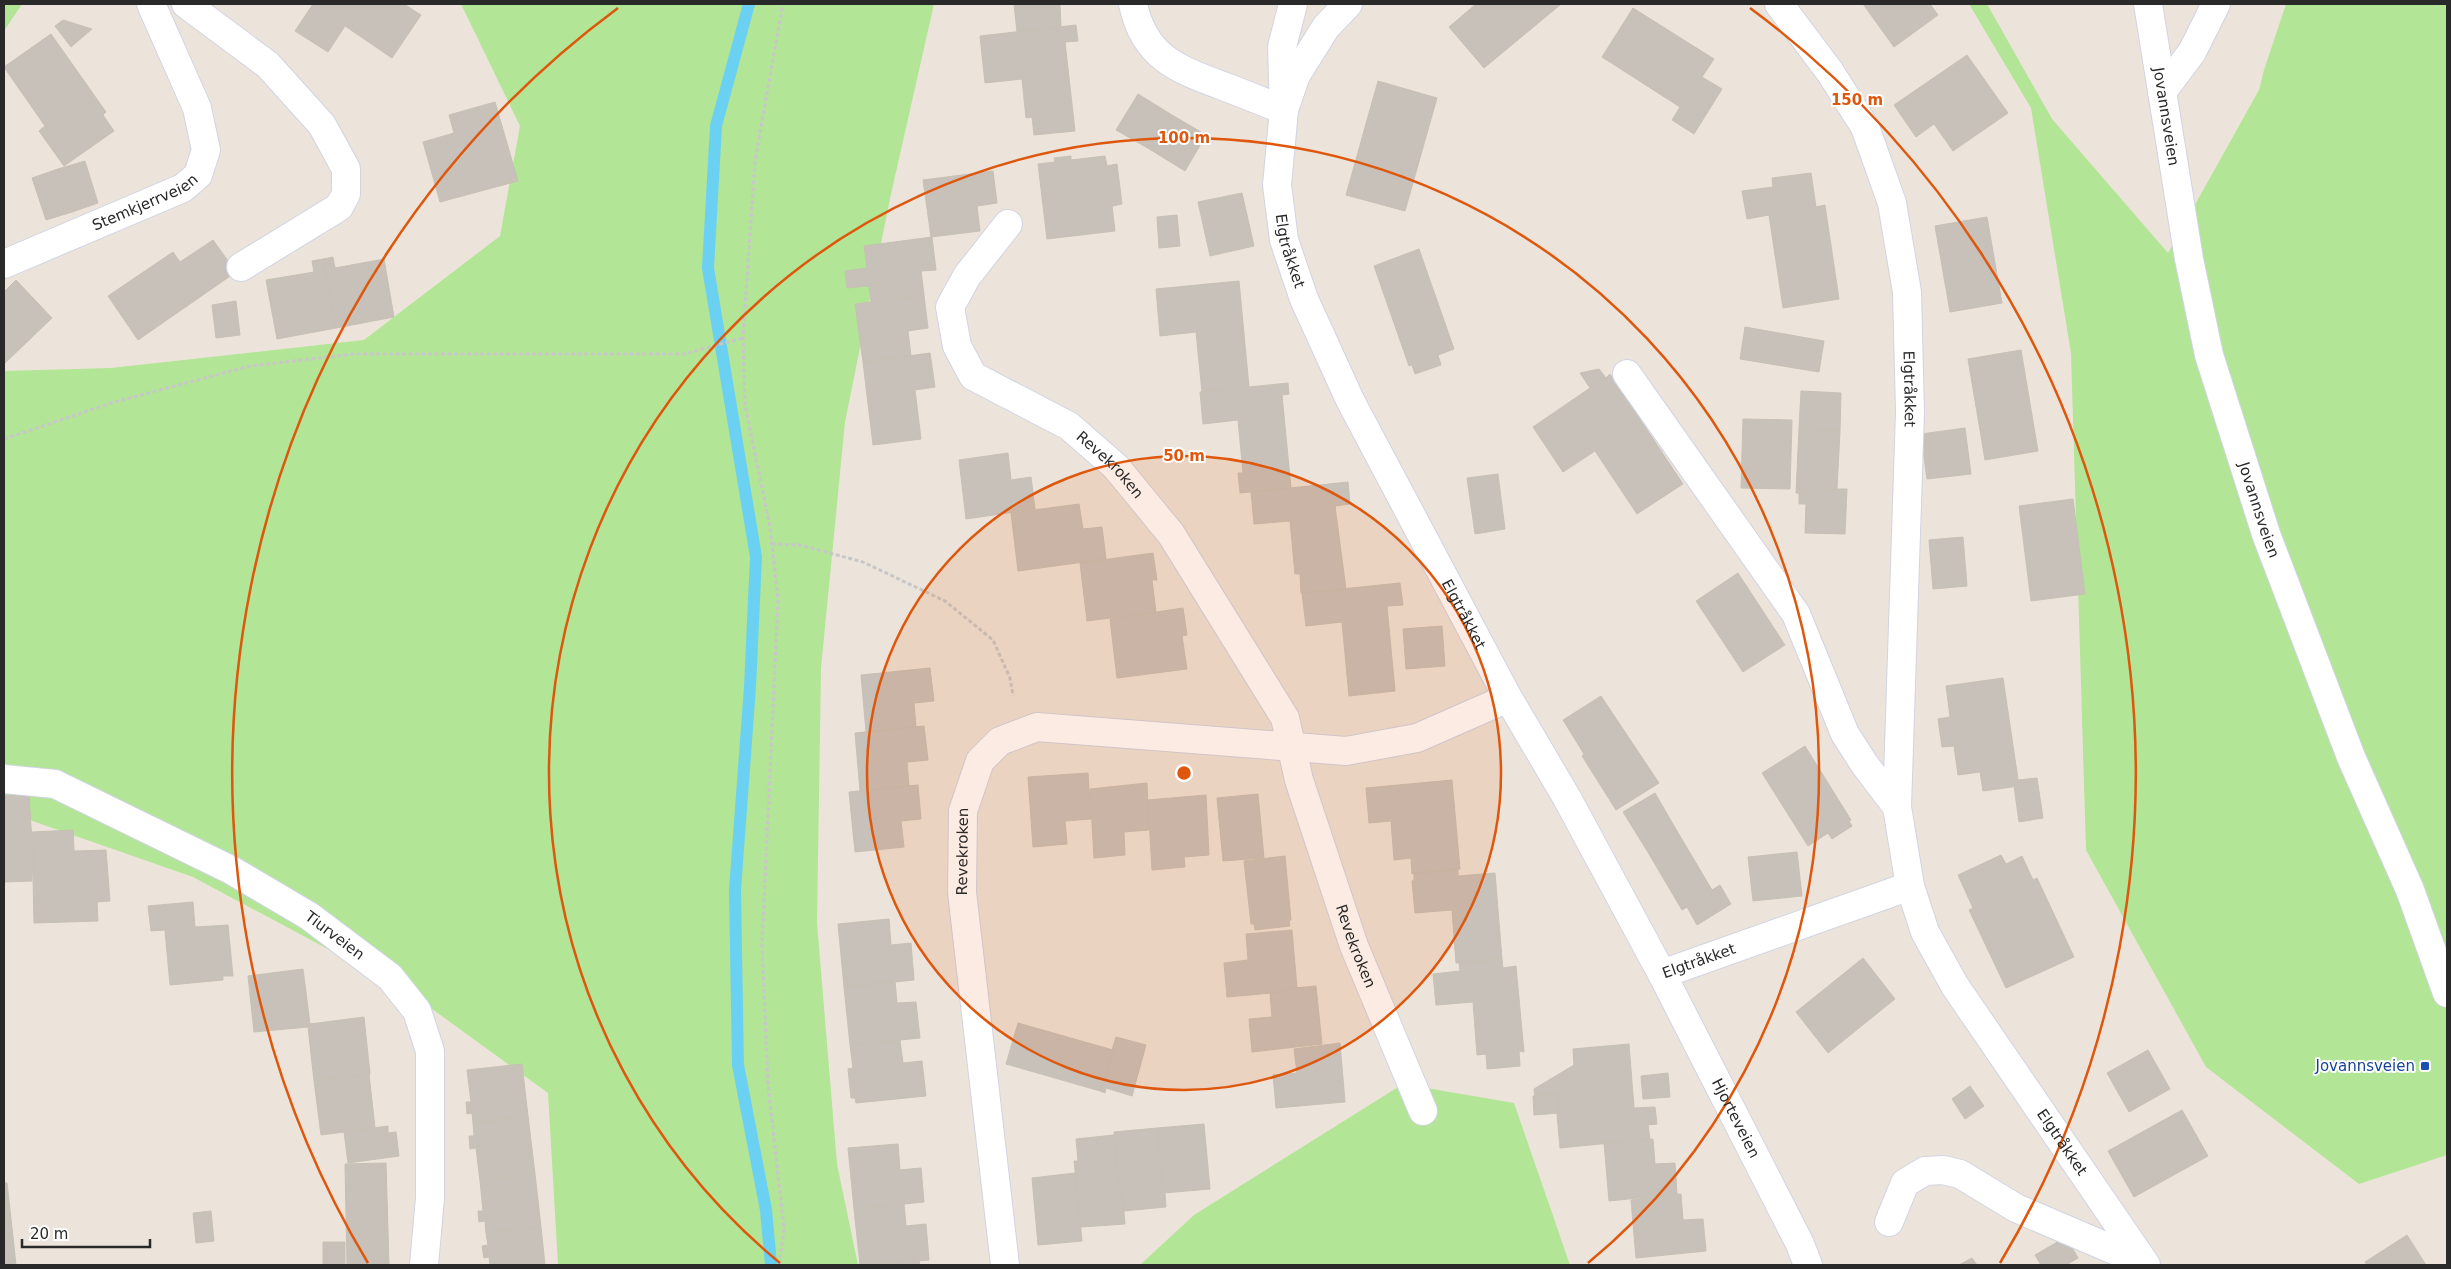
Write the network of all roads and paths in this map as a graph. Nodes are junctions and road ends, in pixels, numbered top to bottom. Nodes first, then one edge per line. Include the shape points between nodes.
1 (151, 4) edge
2 (186, 4) edge
3 (783, 4) edge
4 (1133, 4) edge
5 (1293, 4) edge
6 (1348, 4) edge
7 (1779, 4) edge
8 (2148, 4) edge
9 (2216, 4) edge
10 (2162, 92) junction
11 (1284, 110) junction
12 (1008, 224) dead end
13 (4, 264) edge
14 (241, 267) dead end
15 (742, 338) junction
16 (1627, 374) dead end
17 (4, 439) edge
18 (772, 544) junction
19 (1507, 696) junction
20 (1020, 734) junction
21 (1292, 748) junction
22 (4, 778) edge
23 (1897, 807) junction
24 (1910, 886) junction
25 (1662, 974) junction
26 (2447, 993) edge
27 (1423, 1111) dead end
28 (1889, 1222) dead end
29 (780, 1264) edge
30 (2145, 1264) edge
31 (424, 1265) edge
32 (1005, 1265) edge
33 (1808, 1265) edge

1 - 13 street, Stemkjerrveien via 197,108 206,150 198,175 183,188
2 - 14 street via 268,66 322,125 346,169 346,194 338,207
3 - 15 path via 755,160
4 - 11 street via 1143,36 1157,54 1182,71
5 - 11 street via 1282,47
6 - 11 street, Elgtråkket via 1326,27 1296,75
7 - 23 street, Elgtråkket via 1830,72 1865,127 1892,203 1907,292 1910,412
8 - 10 street, Jovannsveien
9 - 10 street via 2192,52
10 - 26 street, Jovannsveien via 2189,260 2209,355 2257,505 2348,748 2410,890
11 - 19 street, Elgtråkket via 1277,185 1284,240 1304,299 1350,400
12 - 21 street, Revekroken via 967,276 950,307 957,346 973,376 1069,426 1116,467 1176,543 1285,718
15 - 17 path via 692,352 656,356 354,354 250,366 111,403
15 - 18 path via 745,405
16 - 23 street, Elgtråkket via 1796,614 1845,734
18 - 20 path via 800,545 863,562 945,601 993,640 1010,678
18 - 29 path via 778,600 762,945 768,1084 784,1229
19 - 21 street, Revekroken via 1417,738 1346,751
19 - 25 street, Elgtråkket via 1568,798
20 - 21 street, Revekroken via 1037,727
20 - 32 street, Revekroken via 1000,741 980,761 963,811 962,892
21 - 27 street, Revekroken via 1299,780 1354,946
22 - 31 street, Tiurveien via 55,784 230,870 309,916 390,977 417,1011 430,1051 430,1198
23 - 24 street, Elgtråkket
24 - 25 street, Elgtråkket
24 - 30 street, Elgtråkket via 1925,932 1956,986
25 - 33 street, Hjorteveien
28 - 30 street via 1905,1183 1925,1171 1944,1170 1960,1174 2016,1208

